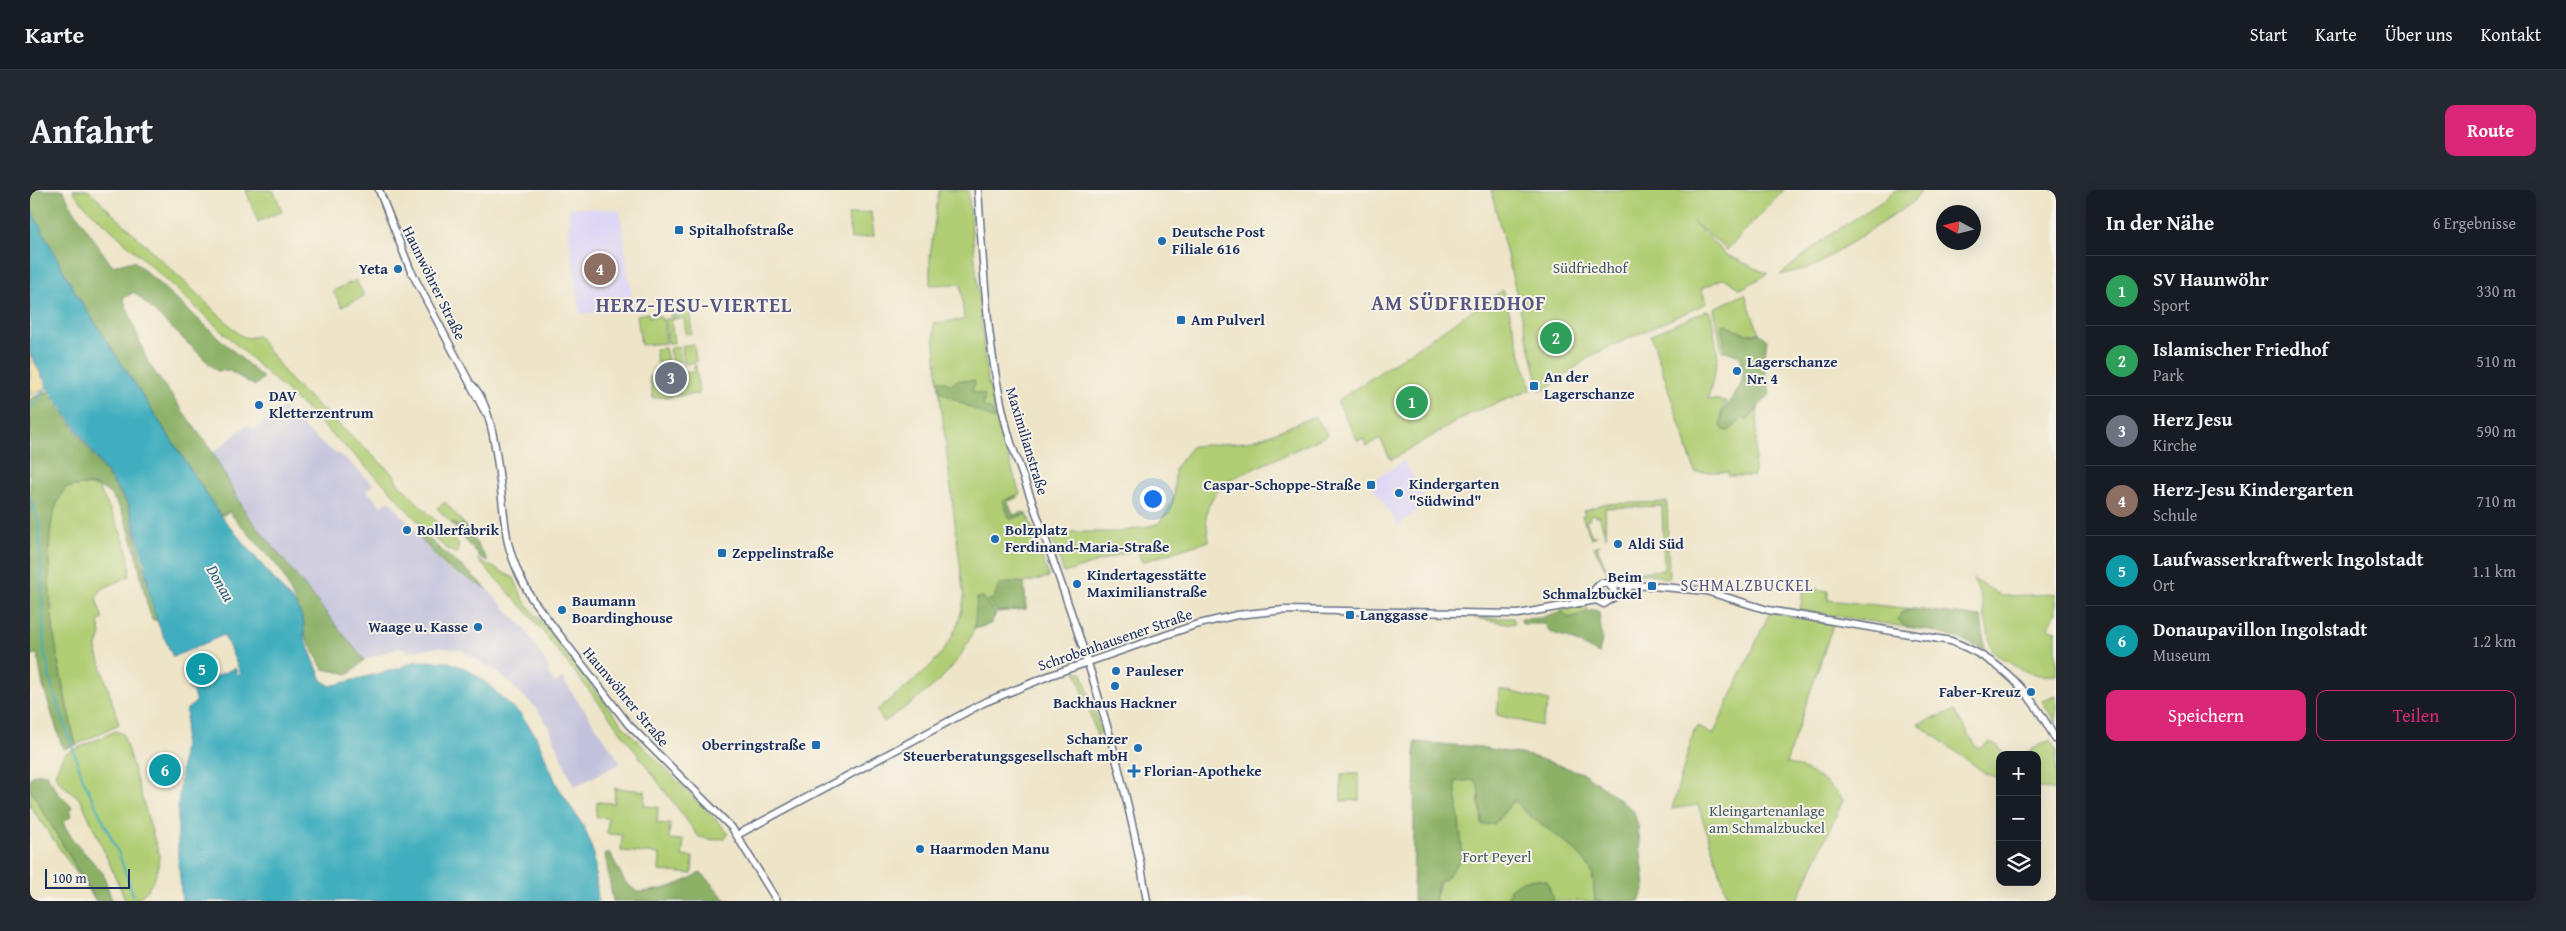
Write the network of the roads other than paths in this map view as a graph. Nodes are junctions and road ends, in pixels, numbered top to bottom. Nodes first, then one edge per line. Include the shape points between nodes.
1 (379, 190) edge
2 (978, 190) edge
3 (1611, 585) junction
4 (1631, 586) junction
5 (1594, 591) junction
6 (1614, 597) junction
7 (1596, 600) junction
8 (1567, 606) junction
9 (1086, 662) junction
10 (2056, 740) edge
11 (737, 835) junction
12 (777, 901) edge
13 (1146, 901) edge

1 - 11 street, Haunwöhrer Straße via 410,269 482,398 510,553 520,578 532,599 628,724
2 - 9 street, Maximilianstraße via 983,274 999,398 1011,443
3 - 4 street
3 - 5 street via 1601,583
3 - 6 street
4 - 6 street
4 - 10 street via 1706,591 1768,610 1950,641 1975,651 2005,670 2028,695
5 - 7 street
5 - 8 street, Schrobenhausener Straße
6 - 7 street via 1604,604
7 - 8 street, Schrobenhausener Straße
8 - 9 street, Schrobenhausener Straße via 1518,614 1262,612 1195,625
9 - 11 street, Schrobenhausener Straße via 975,707
9 - 13 street, Maximilianstraße via 1126,795
11 - 12 street, Haunwöhrer Straße

